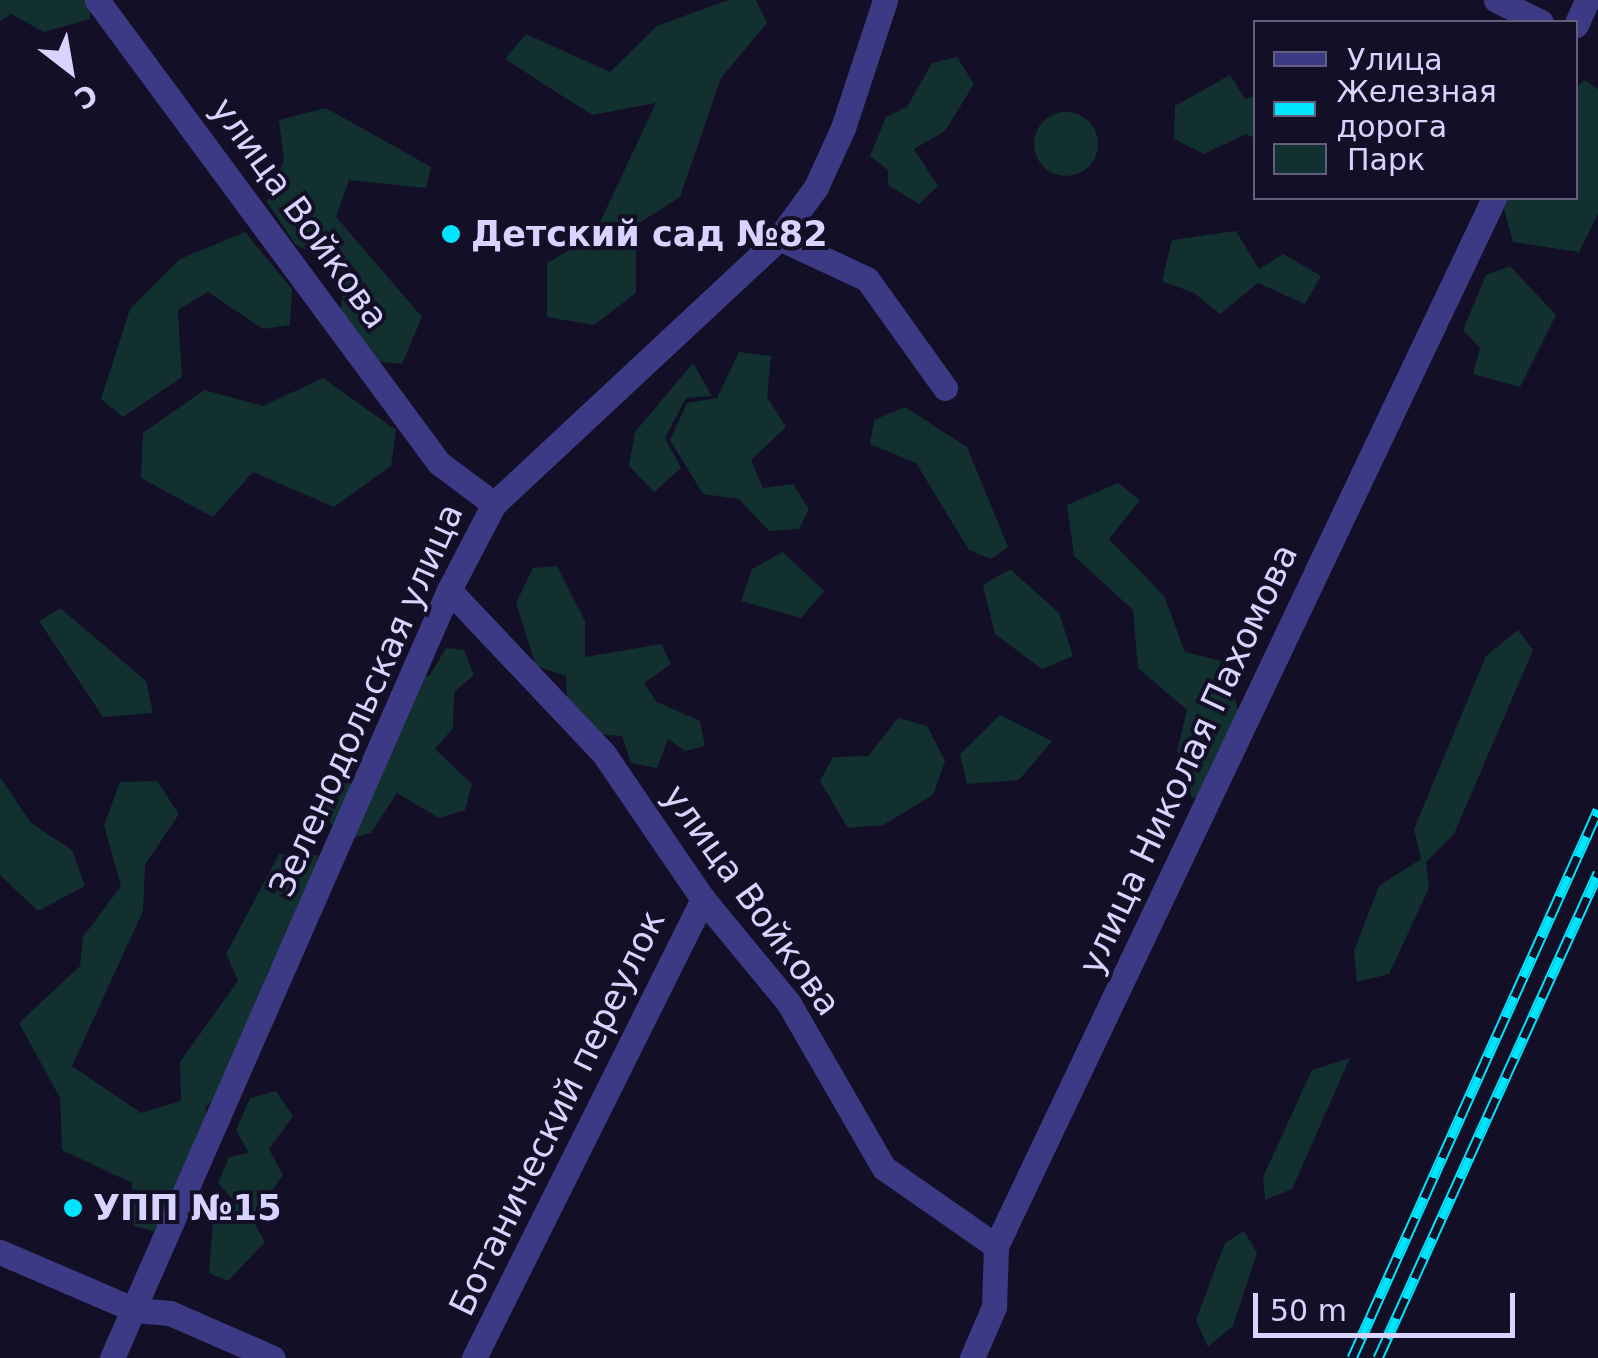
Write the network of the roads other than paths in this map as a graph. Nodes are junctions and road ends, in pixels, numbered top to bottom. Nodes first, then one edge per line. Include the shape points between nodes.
1 (97, 0) edge
2 (885, 0) edge
3 (1496, 0) edge
4 (1537, 20) edge
5 (1493, 200) edge
6 (778, 238) junction
7 (945, 388) dead end
8 (494, 504) junction
9 (449, 590) junction
10 (703, 899) junction
11 (996, 1246) junction
12 (0, 1252) edge
13 (134, 1310) junction
14 (112, 1358) edge
15 (273, 1358) edge
16 (474, 1358) edge
17 (972, 1358) edge

1 - 8 street, улица Войкова via 439,463
2 - 6 street, Зеленодольская улица via 843,128 816,188
3 - 4 street
5 - 11 street, улица Николая Пахомова
6 - 7 street via 867,279
6 - 8 street, Зеленодольская улица
8 - 9 street, Зеленодольская улица
9 - 10 street, улица Войкова via 604,754
9 - 13 street, Зеленодольская улица
10 - 11 street, улица Войкова via 788,1002 884,1168
10 - 16 street, Ботанический переулок
11 - 17 street, улица Николая Пахомова via 994,1307
12 - 13 street
13 - 14 street, Зеленодольская улица
13 - 15 street via 170,1313

